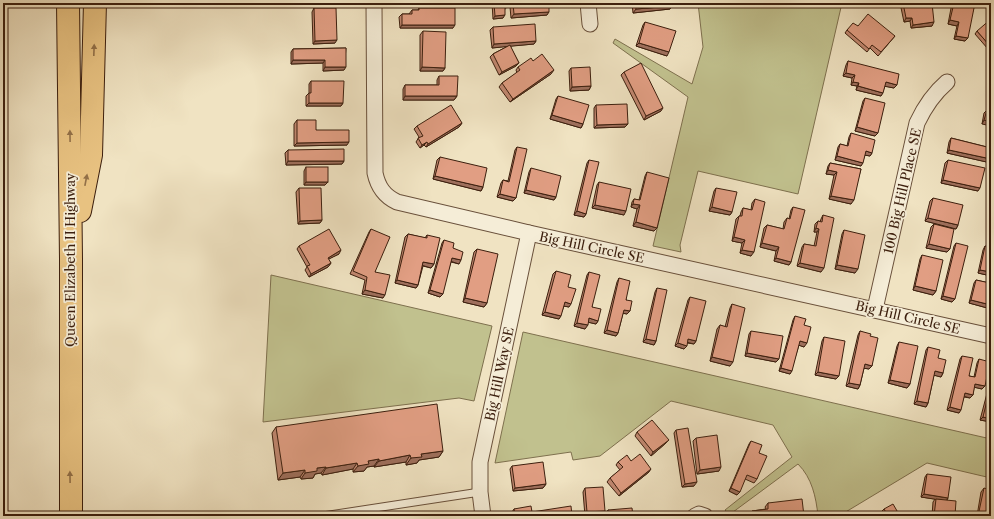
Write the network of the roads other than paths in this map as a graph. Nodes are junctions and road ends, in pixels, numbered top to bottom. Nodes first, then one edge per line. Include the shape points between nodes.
1 (68, 3) edge
2 (95, 3) edge
3 (374, 3) edge
4 (588, 3) edge
5 (590, 24) dead end
6 (947, 82) dead end
7 (529, 233) junction
8 (71, 259) junction
9 (875, 309) junction
10 (991, 336) edge
11 (480, 492) junction
12 (71, 516) edge
13 (323, 516) edge
14 (483, 516) edge
15 (695, 516) edge
16 (705, 516) edge

8 -> 1 highway, Queen Elizabeth II Highway
8 -> 2 highway via 91,155
3 - 7 street, Big Hill Circle SE via 375,173 381,190 397,202
4 - 5 street
6 - 9 street, 100 Big Hill Place SE via 933,94 917,123
7 - 9 street, Big Hill Circle SE
7 - 11 street, Big Hill Way SE via 480,462
12 -> 8 highway, Queen Elizabeth II Highway
9 - 10 street, Big Hill Circle SE
11 - 13 lane
11 - 14 street, Big Hill Way SE
15 - 16 street

